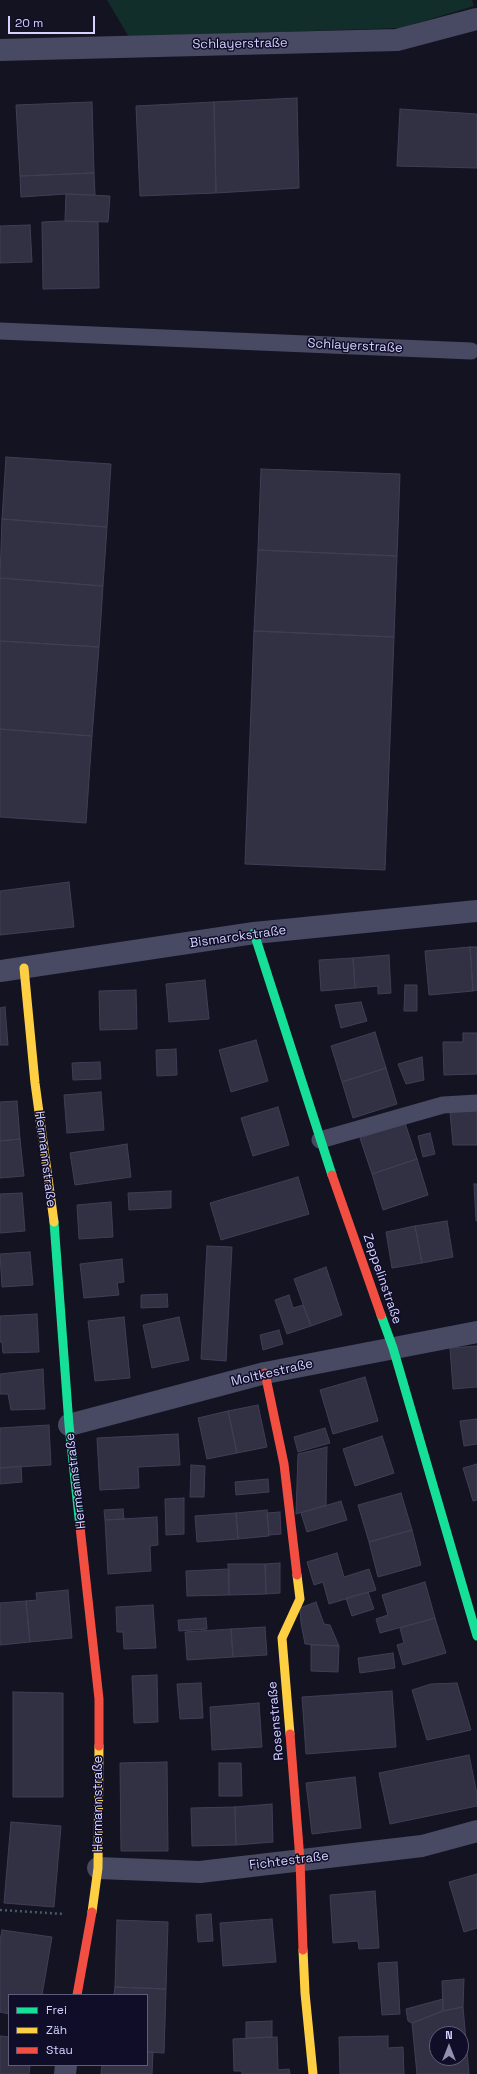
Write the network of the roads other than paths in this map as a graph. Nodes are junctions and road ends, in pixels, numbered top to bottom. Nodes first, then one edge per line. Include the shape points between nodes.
1 (477, 19) edge
2 (0, 50) edge
3 (0, 331) edge
4 (471, 351) dead end
5 (477, 911) edge
6 (254, 933) junction
7 (24, 968) junction
8 (0, 971) edge
9 (477, 1103) edge
10 (320, 1140) junction
11 (477, 1332) edge
12 (393, 1348) junction
13 (265, 1373) junction
14 (70, 1425) junction
15 (477, 1636) edge
16 (477, 1831) edge
17 (300, 1860) junction
18 (98, 1868) junction
19 (77, 1994) edge
20 (313, 2074) edge

1 - 2 street, Schlayerstraße via 397,40
3 - 4 lane, Schlayerstraße
5 - 6 street, Bismarckstraße
6 - 7 street, Bismarckstraße
6 - 10 street, Zeppelinstraße
7 - 8 street, Bismarckstraße
7 - 14 street, Hermannstraße via 54,1224
9 - 10 lane via 443,1105
10 - 12 street, Zeppelinstraße
11 - 12 street, Moltkestraße
12 - 13 street, Moltkestraße
12 - 15 street, Zeppelinstraße
13 - 14 street, Moltkestraße
13 - 17 street, Rosenstraße via 284,1464 300,1599 282,1638
14 - 18 street, Hermannstraße via 99,1699
16 - 17 street, Fichtestraße via 422,1846
17 - 18 street, Fichtestraße via 200,1872
17 - 20 street, Rosenstraße via 305,1993
18 - 19 street, Hermannstraße

